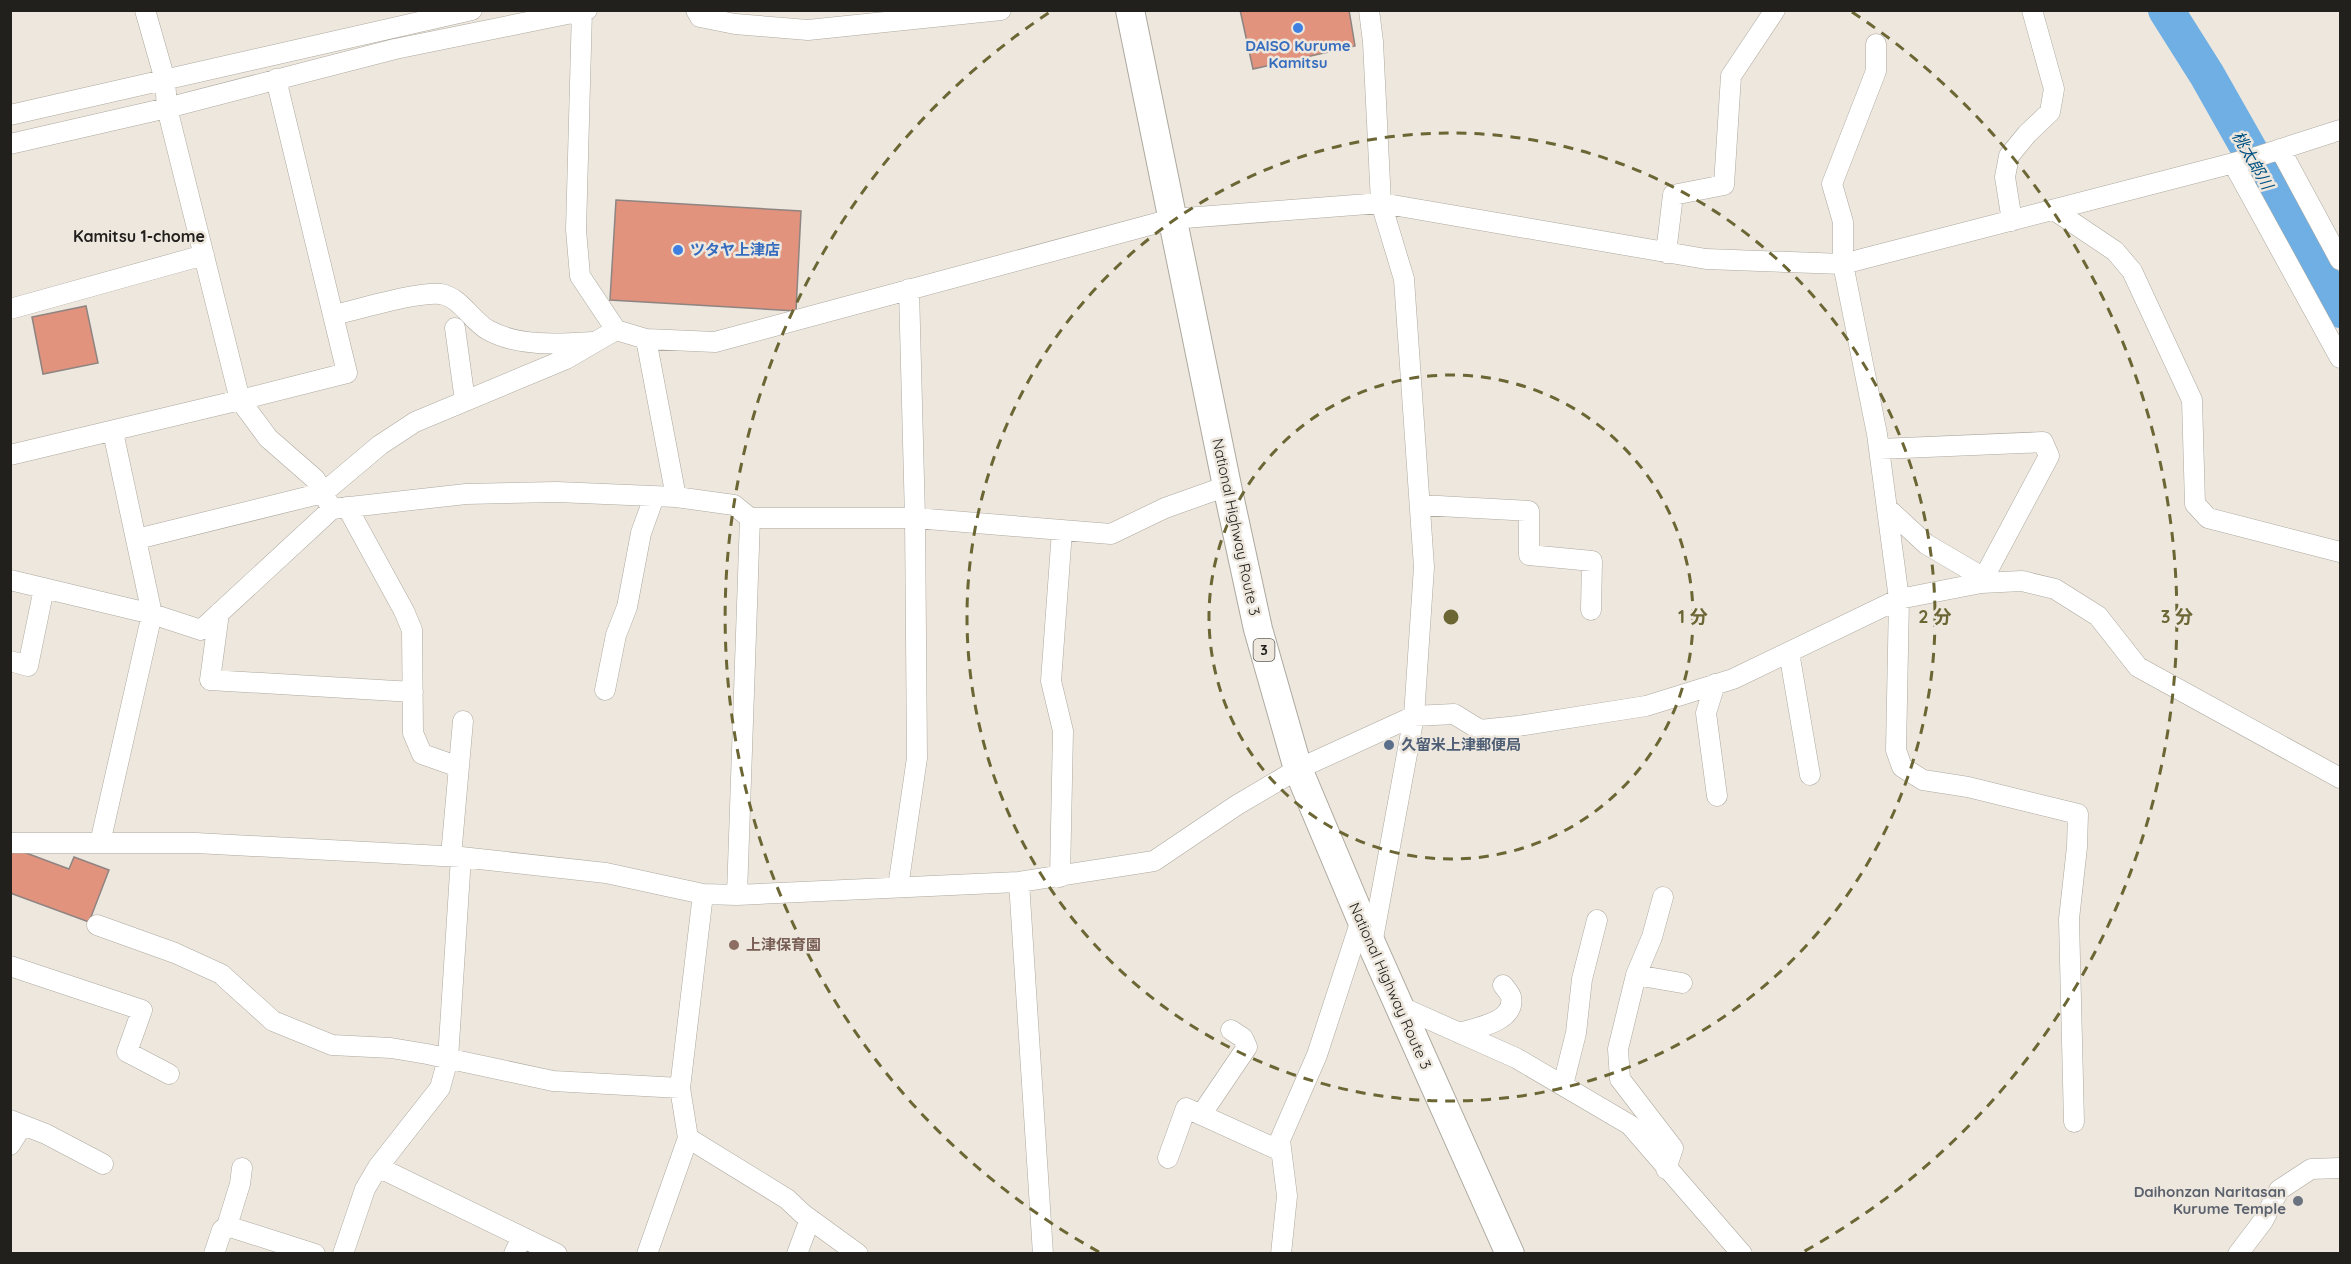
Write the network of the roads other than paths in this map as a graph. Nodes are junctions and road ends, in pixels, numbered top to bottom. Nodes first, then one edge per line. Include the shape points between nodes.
1 (145, 10) edge
2 (472, 10) edge
3 (696, 10) edge
4 (1001, 10) edge
5 (1130, 10) edge
6 (1369, 10) edge
7 (1775, 10) edge
8 (2032, 10) edge
9 (584, 11) edge
10 (390, 20) edge
11 (1876, 44) dead end
12 (395, 49) junction
13 (276, 79) junction
14 (165, 80) junction
15 (167, 108) junction
16 (10, 116) edge
17 (2340, 130) edge
18 (10, 144) edge
19 (2280, 148) junction
20 (2234, 163) junction
21 (1380, 203) junction
22 (2054, 210) junction
23 (1172, 219) junction
24 (2012, 221) junction
25 (1666, 253) junction
26 (204, 255) junction
27 (2340, 260) edge
28 (1843, 264) junction
29 (909, 289) junction
30 (10, 309) edge
31 (333, 315) junction
32 (455, 328) dead end
33 (616, 330) junction
34 (646, 339) junction
35 (595, 342) junction
36 (2340, 358) edge
37 (240, 400) junction
38 (465, 401) junction
39 (113, 432) junction
40 (1879, 449) junction
41 (10, 455) edge
42 (1227, 486) junction
43 (654, 497) junction
44 (676, 497) junction
45 (334, 503) junction
46 (1420, 505) junction
47 (1887, 508) junction
48 (750, 518) junction
49 (915, 518) junction
50 (1062, 531) junction
51 (137, 539) junction
52 (2340, 552) edge
53 (10, 580) edge
54 (1983, 581) junction
55 (44, 588) junction
56 (1899, 599) junction
57 (1591, 610) dead end
58 (219, 613) junction
59 (152, 614) junction
60 (1789, 652) junction
61 (10, 661) edge
62 (1715, 684) junction
63 (605, 690) dead end
64 (413, 692) junction
65 (1414, 716) junction
66 (463, 721) dead end
67 (459, 767) junction
68 (1298, 769) junction
69 (1810, 775) dead end
70 (2340, 778) edge
71 (1717, 796) dead end
72 (10, 843) edge
73 (100, 843) junction
74 (456, 856) junction
75 (1060, 877) junction
76 (1019, 882) junction
77 (898, 887) junction
78 (703, 894) junction
79 (737, 895) junction
80 (1663, 897) dead end
81 (1597, 920) dead end
82 (97, 925) dead end
83 (1366, 933) junction
84 (10, 966) edge
85 (1636, 975) junction
86 (1682, 983) dead end
87 (1503, 985) dead end
88 (1399, 1006) junction
89 (1231, 1030) dead end
90 (1459, 1033) junction
91 (448, 1059) junction
92 (169, 1074) dead end
93 (1563, 1085) junction
94 (680, 1088) junction
95 (1201, 1115) junction
96 (2074, 1122) dead end
97 (16, 1123) edge
98 (688, 1138) junction
99 (10, 1145) edge
100 (1281, 1151) junction
101 (1168, 1158) dead end
102 (103, 1164) dead end
103 (378, 1167) junction
104 (242, 1168) dead end
105 (2340, 1168) edge
106 (1666, 1169) junction
107 (810, 1219) junction
108 (227, 1226) junction
109 (518, 1245) edge
110 (214, 1254) edge
111 (315, 1254) edge
112 (343, 1254) edge
113 (557, 1254) edge
114 (647, 1254) edge
115 (797, 1254) edge
116 (858, 1254) edge
117 (1042, 1254) edge
118 (1281, 1254) edge
119 (1510, 1254) edge
120 (1742, 1254) edge
121 (2238, 1254) edge

1 - 14 street
2 - 10 street
3 - 4 street via 700,16 735,24 808,30
5 - 23 highway, National Highway Route 3 / 3
6 - 21 street
7 - 25 street via 1731,76 1724,185 1673,195
8 - 24 street via 2055,89 2050,112 2009,156 2005,177
9 - 12 street
9 - 33 street via 576,231 580,276
10 - 12 street
10 - 14 street
11 - 28 street via 1876,71 1832,184 1843,222
12 - 13 street
13 - 15 street
13 - 31 street
14 - 15 street
14 - 16 street
15 - 18 street
15 - 26 street
17 - 19 street
19 - 20 street
19 - 27 street
20 - 22 street
20 - 36 street
21 - 23 street
21 - 25 street
21 - 46 street via 1404,279
22 - 24 street
22 - 52 street via 2115,251 2132,271 2192,400 2195,504 2208,518
23 - 29 street
23 - 42 highway, National Highway Route 3 / 3
24 - 28 street
25 - 28 street via 1707,260
26 - 30 street
26 - 37 street
28 - 40 street
29 - 34 street via 715,342
29 - 49 street
31 - 35 street via 442,294 488,330 511,338 548,344
31 - 37 street via 347,373
32 - 38 street
33 - 34 street
33 - 35 street
34 - 44 street
35 - 38 street via 566,359
37 - 39 street
37 - 45 street via 268,438 315,479
38 - 45 street via 415,422 380,446
39 - 41 street
39 - 51 street
40 - 47 street
40 - 54 street via 2043,442 2049,456
42 - 50 street via 1165,508 1112,534
42 - 68 highway, National Highway Route 3 / 3 via 1258,629
43 - 44 street
43 - 45 street via 557,492
43 - 63 street via 641,533
44 - 48 street via 734,506
45 - 51 street
45 - 58 street
45 - 64 street via 404,611 412,630
46 - 57 street via 1529,511 1529,555 1592,561
46 - 65 street via 1424,567
47 - 54 street via 1926,543
47 - 56 street
48 - 49 street
48 - 79 street
49 - 50 street
49 - 77 street via 917,758
50 - 75 street via 1051,681 1063,731
51 - 59 street
53 - 55 street
54 - 56 street
54 - 70 street via 2022,581 2055,589 2098,616 2138,667
55 - 59 street
55 - 61 street via 27,666
56 - 60 street
56 - 96 street via 1896,750 1902,767 1923,780 1989,791 2078,814 2069,919
58 - 59 street via 201,630
58 - 64 street via 210,680
59 - 73 street
60 - 62 street
60 - 69 street
62 - 65 street via 1646,706 1518,726 1480,730 1454,714
62 - 71 street via 1706,713
64 - 67 street via 413,733 422,754
65 - 68 street
65 - 83 street
66 - 67 street
67 - 74 street
68 - 75 street via 1154,861
68 - 83 highway, National Highway Route 3 / 3
72 - 73 street
73 - 74 street via 196,843
74 - 78 street via 606,873
74 - 91 street
75 - 76 street
76 - 77 street
76 - 117 street
77 - 79 street
78 - 79 street
78 - 94 street
80 - 85 street
81 - 93 street
82 - 91 street via 221,974 273,1021 304,1035 332,1045 391,1048
83 - 88 highway, National Highway Route 3 / 3
83 - 100 street via 1280,1140
84 - 92 street via 142,1010 127,1052
85 - 86 street
85 - 106 street via 1618,1049 1620,1079 1673,1148
87 - 90 street via 1511,997 1509,1009 1497,1022
88 - 90 street
88 - 119 highway, National Highway Route 3 / 3
89 - 95 street via 1243,1038 1247,1047
90 - 93 street via 1516,1058
91 - 94 street via 554,1081
91 - 103 street via 440,1088
93 - 106 street via 1630,1125
94 - 98 street
95 - 100 street
95 - 101 street via 1186,1108
97 - 99 street
97 - 102 street
98 - 107 street via 787,1199
98 - 114 street
100 - 118 street via 1287,1196
103 - 109 street
103 - 112 street via 365,1189
104 - 108 street
105 - 121 street via 2312,1169 2279,1190 2263,1221
106 - 120 street
107 - 115 street
107 - 116 street
108 - 110 street
108 - 111 street
109 - 113 street

